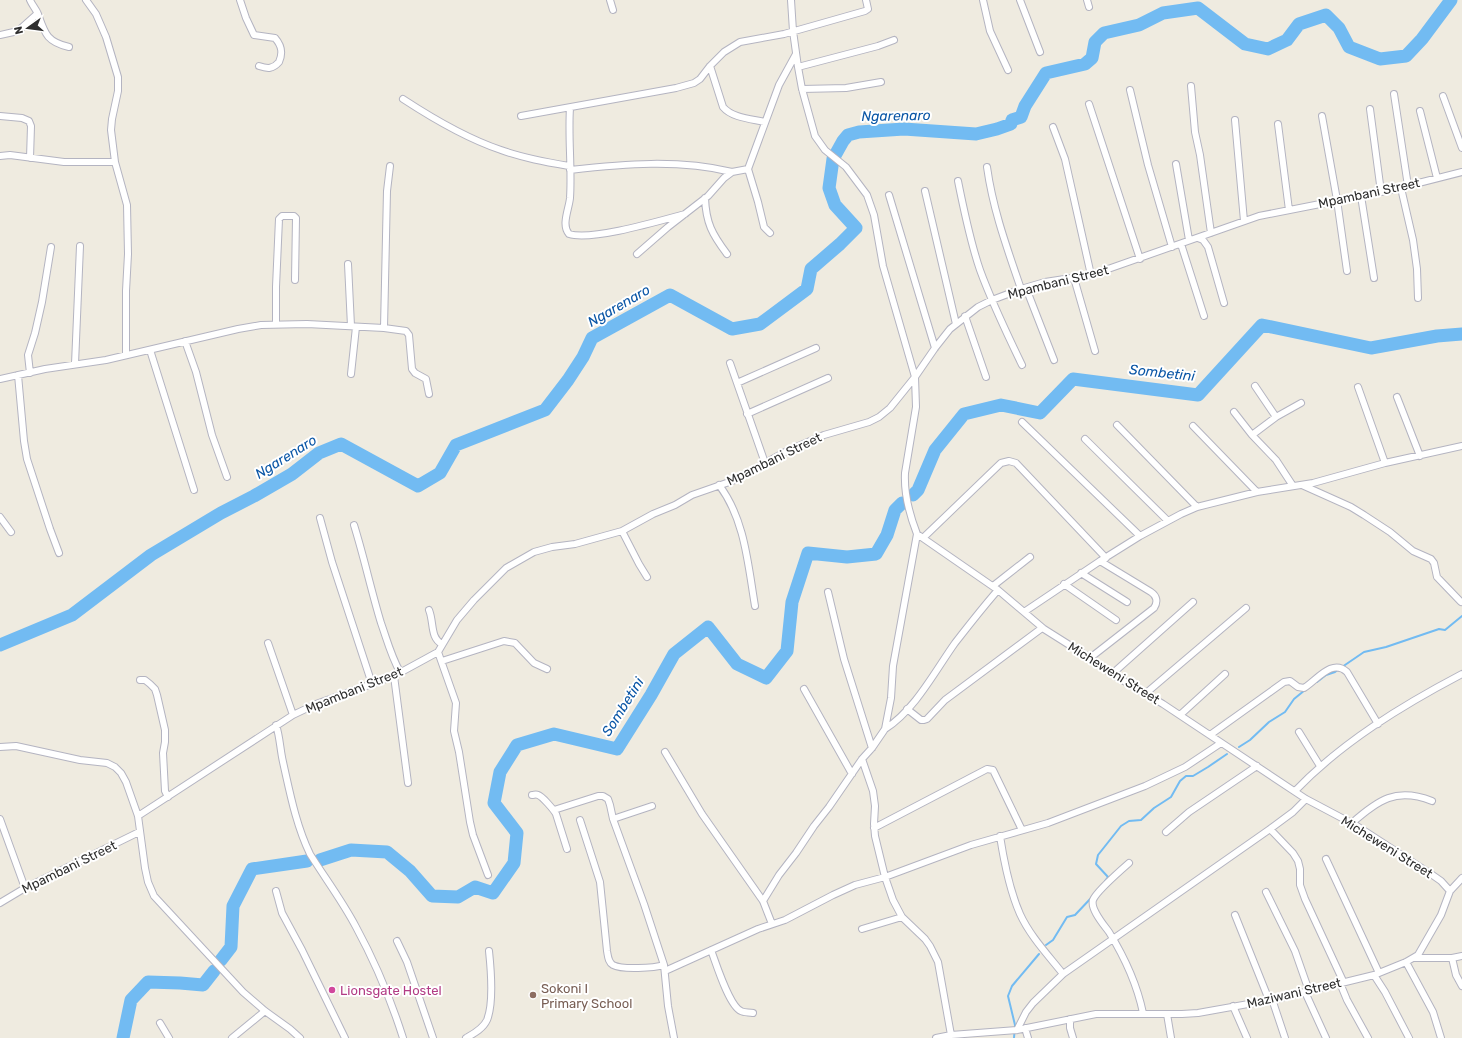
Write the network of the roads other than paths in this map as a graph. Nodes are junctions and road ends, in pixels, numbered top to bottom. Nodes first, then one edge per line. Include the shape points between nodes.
1 (30, 0) edge
2 (86, 0) edge
3 (240, 0) edge
4 (610, 0) edge
5 (791, 0) edge
6 (866, 0) edge
7 (982, 0) edge
8 (1020, 0) edge
9 (613, 10) dead end
10 (37, 14) junction
11 (793, 31) junction
12 (0, 35) edge
13 (894, 40) dead end
14 (69, 47) dead end
15 (1040, 52) dead end
16 (796, 54) junction
17 (259, 66) dead end
18 (710, 66) junction
19 (798, 67) junction
20 (1008, 70) dead end
21 (880, 82) dead end
22 (1191, 86) dead end
23 (802, 88) junction
24 (1130, 90) dead end
25 (1394, 94) dead end
26 (1443, 96) dead end
27 (404, 99) dead end
28 (1089, 104) dead end
29 (570, 108) junction
30 (1370, 109) dead end
31 (1420, 111) dead end
32 (0, 116) edge
33 (521, 116) dead end
34 (1322, 116) dead end
35 (1235, 120) dead end
36 (765, 122) junction
37 (1278, 124) dead end
38 (1054, 127) dead end
39 (1462, 148) edge
40 (0, 156) edge
41 (30, 158) junction
42 (115, 162) junction
43 (1176, 164) dead end
44 (390, 166) dead end
45 (987, 166) dead end
46 (570, 168) junction
47 (748, 169) junction
48 (732, 172) junction
49 (1462, 172) edge
50 (1437, 178) junction
51 (958, 181) dead end
52 (1404, 187) junction
53 (925, 191) dead end
54 (1381, 192) junction
55 (889, 195) dead end
56 (1361, 196) junction
57 (705, 198) junction
58 (1337, 200) junction
59 (1289, 210) junction
60 (685, 214) junction
61 (1244, 221) junction
62 (770, 233) dead end
63 (1211, 233) junction
64 (1198, 238) junction
65 (1189, 240) junction
66 (1181, 244) junction
67 (80, 246) dead end
68 (51, 247) dead end
69 (1172, 247) junction
70 (638, 254) dead end
71 (727, 254) dead end
72 (1140, 258) junction
73 (348, 264) dead end
74 (1347, 271) dead end
75 (1091, 275) junction
76 (1074, 278) junction
77 (1374, 278) dead end
78 (295, 280) dead end
79 (1024, 288) junction
80 (1418, 298) dead end
81 (992, 300) junction
82 (1224, 303) dead end
83 (965, 316) junction
84 (1204, 316) dead end
85 (276, 324) junction
86 (956, 324) junction
87 (354, 327) junction
88 (384, 328) junction
89 (185, 341) junction
90 (816, 348) dead end
91 (935, 348) junction
92 (150, 350) junction
93 (1095, 351) dead end
94 (126, 355) junction
95 (1054, 360) dead end
96 (730, 363) dead end
97 (75, 364) junction
98 (1022, 365) dead end
99 (0, 371) edge
100 (30, 373) junction
101 (351, 374) dead end
102 (18, 375) junction
103 (915, 377) junction
104 (828, 378) dead end
105 (986, 378) dead end
106 (1, 379) edge
107 (737, 383) junction
108 (1255, 386) dead end
109 (1358, 388) dead end
110 (429, 394) dead end
111 (1397, 397) dead end
112 (1301, 403) dead end
113 (1234, 412) dead end
114 (747, 414) junction
115 (1276, 417) junction
116 (1022, 422) dead end
117 (1116, 425) dead end
118 (1193, 426) dead end
119 (1252, 435) junction
120 (1085, 439) dead end
121 (1462, 446) edge
122 (1420, 456) junction
123 (765, 463) junction
124 (1384, 464) junction
125 (227, 477) dead end
126 (719, 485) junction
127 (1302, 485) junction
128 (1293, 486) junction
129 (194, 490) dead end
130 (1258, 492) junction
131 (1197, 507) junction
132 (0, 517) edge
133 (320, 518) dead end
134 (1168, 521) junction
135 (354, 525) dead end
136 (622, 531) junction
137 (11, 532) dead end
138 (917, 534) junction
139 (1140, 536) junction
140 (923, 538) junction
141 (59, 553) dead end
142 (1030, 557) dead end
143 (1103, 559) junction
144 (1082, 573) junction
145 (647, 577) dead end
146 (1064, 584) junction
147 (995, 588) junction
148 (828, 592) dead end
149 (1127, 602) dead end
150 (1193, 602) dead end
151 (1462, 602) edge
152 (755, 606) dead end
153 (1246, 608) dead end
154 (429, 610) dead end
155 (1024, 612) junction
156 (1116, 620) dead end
157 (1042, 628) junction
158 (268, 643) dead end
159 (442, 644) junction
160 (438, 652) junction
161 (1090, 658) junction
162 (442, 661) junction
163 (547, 669) dead end
164 (400, 672) junction
165 (1112, 674) junction
166 (1225, 674) dead end
167 (1462, 674) edge
168 (394, 676) junction
169 (140, 680) dead end
170 (372, 684) junction
171 (804, 690) dead end
172 (1145, 694) junction
173 (907, 709) junction
174 (293, 715) junction
175 (1180, 715) junction
176 (1378, 724) junction
177 (276, 725) junction
178 (885, 729) junction
179 (1299, 732) dead end
180 (1210, 735) junction
181 (1221, 743) junction
182 (0, 747) edge
183 (872, 748) junction
184 (665, 752) dead end
185 (862, 759) junction
186 (1257, 766) junction
187 (1320, 766) junction
188 (852, 774) junction
189 (408, 783) dead end
190 (1295, 791) junction
191 (532, 795) dead end
192 (168, 797) junction
193 (1306, 799) junction
194 (1432, 801) dead end
195 (652, 806) dead end
196 (554, 810) junction
197 (138, 816) junction
198 (0, 819) edge
199 (613, 819) junction
200 (580, 820) dead end
201 (1352, 823) junction
202 (874, 828) junction
203 (1270, 829) junction
204 (1022, 830) junction
205 (140, 832) junction
206 (1166, 832) dead end
207 (1000, 836) junction
208 (567, 849) dead end
209 (1326, 859) dead end
210 (1129, 863) dead end
211 (488, 875) dead end
212 (885, 877) junction
213 (1462, 878) edge
214 (25, 888) junction
215 (276, 891) dead end
216 (1450, 891) junction
217 (1266, 892) dead end
218 (763, 901) junction
219 (0, 903) edge
220 (1235, 915) dead end
221 (902, 917) junction
222 (772, 924) junction
223 (862, 929) dead end
224 (1113, 939) junction
225 (398, 941) dead end
226 (711, 950) junction
227 (489, 952) dead end
228 (1462, 956) edge
229 (1414, 958) junction
230 (1452, 958) junction
231 (1406, 962) junction
232 (664, 968) junction
233 (1063, 974) junction
234 (1377, 974) junction
235 (1342, 982) junction
236 (1462, 986) edge
237 (1307, 991) junction
238 (1270, 1000) junction
239 (1233, 1006) junction
240 (265, 1011) junction
241 (753, 1013) dead end
242 (1143, 1013) junction
243 (1167, 1014) junction
244 (1073, 1019) junction
245 (160, 1023) dead end
246 (1025, 1028) junction
247 (1014, 1030) junction
248 (951, 1035) junction
249 (169, 1038) edge
250 (232, 1038) edge
251 (300, 1038) edge
252 (345, 1038) edge
253 (403, 1038) edge
254 (433, 1038) edge
255 (466, 1038) edge
256 (674, 1038) edge
257 (936, 1038) edge
258 (1028, 1038) edge
259 (1073, 1038) edge
260 (1171, 1038) edge
261 (1247, 1038) edge
262 (1285, 1038) edge
263 (1326, 1038) edge
264 (1368, 1038) edge
265 (1408, 1038) edge
266 (1441, 1038) edge

1 - 10 street
2 - 42 street via 96,14 106,37 118,77 111,130
3 - 17 street via 254,35 275,38 282,50 279,62 272,68
4 - 9 street
5 - 11 street
6 - 11 street via 868,9 865,11
7 - 20 street via 990,32
8 - 15 street
10 - 12 street via 18,31
10 - 14 street via 44,33 52,41
11 - 16 street
11 - 18 street via 740,42 724,52
13 - 19 street
16 - 19 street
16 - 36 street via 779,85
18 - 29 street via 694,83
18 - 36 street via 727,111
19 - 23 street
21 - 23 street via 846,88
22 - 63 street
23 - 103 street via 815,136 825,150 846,167 867,195 874,215 883,266
24 - 69 street
25 - 52 street
26 - 39 street
27 - 46 street via 473,139 500,150
28 - 72 street
29 - 33 street
29 - 46 street
30 - 54 street
31 - 50 street
32 - 41 street via 29,120
34 - 58 street
35 - 61 street
36 - 47 street
37 - 59 street
38 - 75 street via 1065,159
40 - 41 street via 7,154
41 - 42 street via 64,162
42 - 94 street via 127,205
43 - 65 street
44 - 88 street via 387,191
45 - 79 street via 999,225
46 - 48 street via 650,163
46 - 60 street via 570,200 565,225 569,234 584,236
47 - 48 street
47 - 62 street via 764,227
48 - 57 street
49 - 50 street, Mpambani Street
50 - 52 street, Mpambani Street
51 - 81 street via 971,239
52 - 54 street, Mpambani Street
52 - 80 street via 1415,252
53 - 86 street
54 - 56 street, Mpambani Street
55 - 91 street
56 - 58 street, Mpambani Street
56 - 77 street
57 - 60 street
57 - 71 street via 710,226
58 - 59 street, Mpambani Street
58 - 74 street
59 - 61 street, Mpambani Street
60 - 70 street
61 - 63 street, Mpambani Street
63 - 64 street, Mpambani Street
64 - 65 street, Mpambani Street
64 - 82 street via 1208,247
65 - 66 street, Mpambani Street
66 - 69 street, Mpambani Street
66 - 84 street
67 - 97 street
68 - 100 street via 42,302 28,355
69 - 72 street, Mpambani Street
72 - 75 street, Mpambani Street
73 - 87 street
75 - 76 street, Mpambani Street
76 - 79 street, Mpambani Street
76 - 93 street
78 - 85 street via 296,218 282,216 277,254
79 - 81 street, Mpambani Street
79 - 95 street
81 - 83 street, Mpambani Street
81 - 98 street
83 - 86 street, Mpambani Street
83 - 105 street
85 - 87 street
85 - 89 street via 238,329
86 - 91 street, Mpambani Street
87 - 88 street
87 - 101 street
88 - 110 street via 406,331 409,335 412,369 426,379
89 - 92 street
89 - 125 street
90 - 107 street
91 - 103 street, Mpambani Street
92 - 94 street
92 - 129 street
94 - 97 street
96 - 107 street
97 - 100 street
99 - 106 street
100 - 102 street
102 - 106 street
102 - 141 street via 27,459
103 - 123 street, Mpambani Street via 890,408 879,417 824,435
103 - 138 street via 916,407 904,482
104 - 114 street
107 - 114 street
108 - 115 street
109 - 124 street
111 - 122 street
112 - 115 street
113 - 119 street
114 - 123 street
115 - 119 street
116 - 139 street
117 - 131 street
118 - 130 street
119 - 128 street via 1276,460
120 - 134 street
121 - 122 street
122 - 124 street
123 - 126 street, Mpambani Street via 735,480
124 - 127 street
126 - 136 street, Mpambani Street via 692,495 675,506
126 - 152 street via 727,496 740,527
127 - 128 street
127 - 151 street via 1351,507 1390,532 1413,551 1432,560 1437,577
128 - 130 street
130 - 131 street
131 - 134 street
132 - 137 street
133 - 170 street
134 - 139 street
135 - 164 street via 386,641
136 - 145 street
136 - 159 street, Mpambani Street via 534,552 518,560 474,600
138 - 140 street, Micheweni Street
138 - 178 street via 893,666 891,698
139 - 143 street
140 - 143 street via 1001,463 1008,460 1016,463
140 - 147 street, Micheweni Street
142 - 147 street
143 - 144 street
143 - 161 street via 1151,592 1157,602 1154,608
144 - 146 street
144 - 149 street
146 - 155 street
146 - 156 street
147 - 155 street, Micheweni Street
147 - 173 street
148 - 183 street via 844,659
150 - 165 street
153 - 172 street
154 - 159 street via 434,634 437,641
155 - 157 street, Micheweni Street
157 - 161 street, Micheweni Street
157 - 173 street via 945,700 927,719 921,720
158 - 174 street
159 - 160 street, Mpambani Street
160 - 162 street
160 - 164 street, Mpambani Street
161 - 165 street, Micheweni Street
162 - 163 street via 504,641 515,643 534,664
162 - 211 street via 456,703 454,731 473,835
164 - 168 street, Mpambani Street
165 - 172 street, Micheweni Street
166 - 175 street
167 - 176 street via 1424,694
168 - 170 street, Mpambani Street
168 - 189 street
169 - 192 street via 145,680 155,688 157,695 165,730 163,753 165,791
170 - 174 street, Mpambani Street
171 - 188 street
172 - 175 street, Micheweni Street
173 - 178 street
174 - 177 street, Mpambani Street
175 - 180 street, Micheweni Street
176 - 180 street via 1347,672 1342,668 1331,668 1304,688 1290,681 1284,682
176 - 187 street
177 - 192 street, Mpambani Street
177 - 253 street via 293,803 306,845 356,925
178 - 183 street
179 - 187 street
180 - 181 street, Micheweni Street
181 - 186 street, Micheweni Street
181 - 204 street via 1185,767 1145,786 1048,823
182 - 197 street via 16,746 80,760 107,763 115,767 126,782
183 - 185 street
184 - 218 street via 702,814
185 - 188 street
185 - 202 street via 874,799
186 - 190 street, Micheweni Street
186 - 206 street via 1189,812
187 - 190 street
188 - 218 street
190 - 193 street, Micheweni Street
191 - 196 street via 538,795
192 - 197 street, Mpambani Street
193 - 201 street, Micheweni Street
193 - 203 street
194 - 201 street via 1412,795 1391,797 1371,807
195 - 199 street
196 - 199 street via 604,796 610,805
196 - 208 street
197 - 205 street
198 - 214 street
199 - 232 street
200 - 232 street via 600,882 609,961 620,967
201 - 216 street, Micheweni Street via 1431,874
202 - 204 street via 990,768
202 - 212 street
203 - 224 street
203 - 235 street via 1296,857 1305,899
204 - 207 street
205 - 214 street, Mpambani Street
205 - 240 street via 148,882 154,896 238,987
207 - 212 street
207 - 233 street via 1005,866 1020,914
209 - 234 street
210 - 224 street via 1093,901 1095,911
212 - 221 street
212 - 222 street via 855,885
213 - 216 street, Maziwani Street
214 - 219 street, Mpambani Street
215 - 252 street via 282,913
216 - 229 street, Maziwani Street via 1441,915 1421,952
217 - 237 street via 1295,951
218 - 222 street
220 - 238 street
221 - 223 street
221 - 248 street via 925,939 938,962
222 - 226 street
224 - 233 street
224 - 242 street via 1134,978
225 - 254 street
226 - 232 street
226 - 241 street via 729,998 741,1011
227 - 255 street via 490,1007 486,1021 476,1033
228 - 230 street
229 - 230 street
229 - 231 street, Maziwani Street
230 - 236 street
231 - 234 street, Maziwani Street
231 - 266 street via 1433,1012
232 - 256 street
233 - 247 street via 1033,1003
234 - 235 street, Maziwani Street
234 - 265 street
235 - 237 street, Maziwani Street
235 - 264 street via 1347,1000
237 - 238 street, Maziwani Street
237 - 263 street
238 - 239 street, Maziwani Street
238 - 262 street
239 - 243 street, Maziwani Street via 1198,1013
239 - 261 street
240 - 250 street
240 - 251 street
242 - 243 street, Maziwani Street
242 - 244 street, Maziwani Street via 1096,1014
243 - 260 street
244 - 246 street, Maziwani Street
244 - 259 street via 1070,1028
245 - 249 street
246 - 247 street, Maziwani Street
246 - 258 street
247 - 248 street, Maziwani Street
248 - 257 street, Maziwani Street

